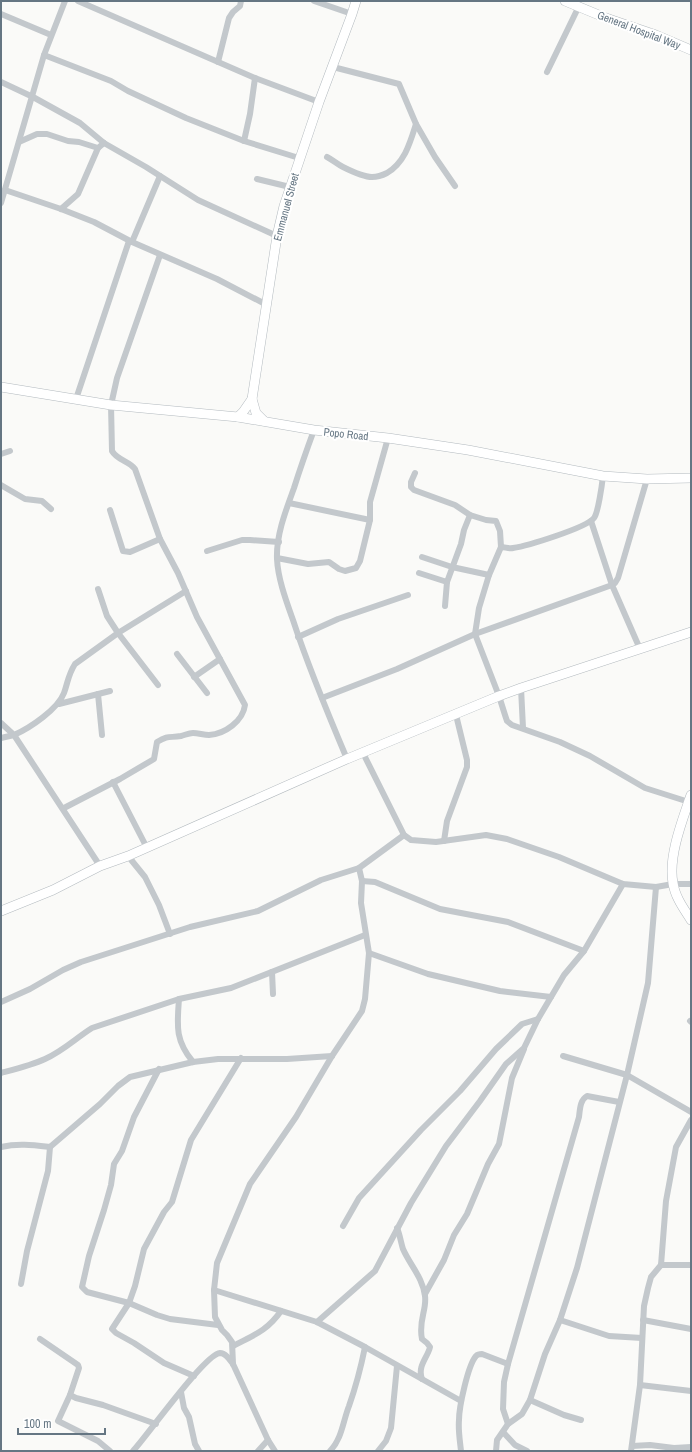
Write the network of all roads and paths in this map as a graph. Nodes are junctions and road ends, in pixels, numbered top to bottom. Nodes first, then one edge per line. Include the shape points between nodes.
1 (65, 1) edge
2 (78, 1) edge
3 (241, 1) edge
4 (314, 1) edge
5 (356, 1) edge
6 (565, 1) edge
7 (579, 6) junction
8 (1, 14) edge
9 (352, 14) junction
10 (51, 35) junction
11 (691, 50) edge
12 (44, 55) junction
13 (218, 62) junction
14 (332, 67) junction
15 (547, 72) dead end
16 (255, 78) junction
17 (1, 82) edge
18 (33, 97) junction
19 (319, 102) junction
20 (416, 124) junction
21 (244, 141) junction
22 (19, 142) junction
23 (101, 145) junction
24 (327, 157) dead end
25 (299, 158) junction
26 (160, 176) junction
27 (257, 179) dead end
28 (4, 182) edge
29 (455, 186) dead end
30 (290, 187) junction
31 (5, 190) junction
32 (1, 203) edge
33 (61, 209) junction
34 (277, 236) junction
35 (131, 241) junction
36 (160, 255) junction
37 (267, 305) junction
38 (1, 387) edge
39 (76, 399) junction
40 (252, 399) junction
41 (112, 405) junction
42 (238, 417) junction
43 (265, 421) junction
44 (314, 430) junction
45 (388, 438) junction
46 (10, 451) dead end
47 (1, 454) edge
48 (415, 473) dead end
49 (603, 476) junction
50 (691, 478) edge
51 (647, 479) junction
52 (1, 485) edge
53 (289, 503) junction
54 (51, 509) dead end
55 (110, 510) dead end
56 (470, 515) junction
57 (370, 520) junction
58 (591, 521) junction
59 (160, 539) junction
60 (279, 542) junction
61 (501, 547) junction
62 (207, 551) dead end
63 (422, 557) dead end
64 (277, 558) junction
65 (452, 567) junction
66 (419, 573) dead end
67 (489, 574) junction
68 (447, 582) junction
69 (612, 585) junction
70 (98, 589) dead end
71 (186, 592) junction
72 (408, 595) dead end
73 (445, 606) dead end
74 (691, 632) edge
75 (118, 633) junction
76 (475, 634) junction
77 (298, 637) junction
78 (640, 649) junction
79 (177, 654) dead end
80 (220, 659) junction
81 (194, 676) junction
82 (158, 685) dead end
83 (521, 688) junction
84 (110, 691) dead end
85 (207, 693) dead end
86 (98, 694) junction
87 (499, 696) junction
88 (322, 698) junction
89 (59, 704) junction
90 (456, 715) junction
91 (1, 722) edge
92 (523, 728) junction
93 (14, 735) junction
94 (102, 735) dead end
95 (1, 738) edge
96 (363, 753) junction
97 (347, 759) junction
98 (112, 782) junction
99 (690, 799) edge
100 (64, 808) junction
101 (404, 835) junction
102 (444, 841) junction
103 (147, 848) junction
104 (128, 856) junction
105 (100, 866) junction
106 (359, 868) junction
107 (362, 881) junction
108 (623, 884) junction
109 (673, 884) junction
110 (691, 884) edge
111 (656, 887) junction
112 (1, 911) edge
113 (691, 920) edge
114 (170, 934) junction
115 (365, 935) junction
116 (584, 951) junction
117 (369, 953) junction
118 (272, 972) junction
119 (273, 994) dead end
120 (551, 997) junction
121 (179, 999) junction
122 (1, 1002) edge
123 (538, 1019) junction
124 (524, 1048) junction
125 (332, 1056) junction
126 (563, 1056) dead end
127 (241, 1058) junction
128 (193, 1062) junction
129 (159, 1070) junction
130 (1, 1074) edge
131 (627, 1074) junction
132 (619, 1102) junction
133 (691, 1112) edge
134 (691, 1120) edge
135 (1, 1147) edge
136 (50, 1147) junction
137 (342, 1226) dead end
138 (397, 1228) junction
139 (661, 1265) junction
140 (691, 1265) edge
141 (22, 1284) dead end
142 (214, 1290) junction
143 (425, 1294) junction
144 (129, 1303) junction
145 (281, 1311) junction
146 (560, 1320) junction
147 (643, 1320) junction
148 (317, 1322) junction
149 (218, 1324) junction
150 (691, 1329) edge
151 (642, 1338) junction
152 (40, 1339) dead end
153 (233, 1346) junction
154 (365, 1346) junction
155 (233, 1364) junction
156 (508, 1364) junction
157 (397, 1366) junction
158 (194, 1376) junction
159 (422, 1379) junction
160 (640, 1385) junction
161 (691, 1391) edge
162 (181, 1392) junction
163 (70, 1395) junction
164 (530, 1400) junction
165 (461, 1401) junction
166 (581, 1420) dead end
167 (156, 1424) junction
168 (508, 1424) junction
169 (503, 1432) junction
170 (268, 1440) junction
171 (690, 1448) edge
172 (631, 1449) edge
173 (110, 1451) edge
174 (133, 1451) edge
175 (199, 1451) edge
176 (258, 1451) edge
177 (275, 1451) edge
178 (330, 1451) edge
179 (378, 1451) edge
180 (461, 1451) edge
181 (496, 1451) edge
182 (527, 1451) edge

1 - 10 street
2 - 13 street
3 - 13 street via 230,18
4 - 9 street
5 - 9 main road, Emmanuel Street
6 - 7 main road, General Hospital Way
7 - 11 main road, General Hospital Way
7 - 15 street
8 - 10 street
9 - 14 main road, Emmanuel Street
10 - 12 street
12 - 18 street
12 - 21 street via 111,81 186,118
13 - 16 street
14 - 19 main road, Emmanuel Street
14 - 20 street via 399,84
16 - 19 street
16 - 21 street
17 - 18 street
18 - 22 street
18 - 23 street via 80,123
19 - 25 main road, Emmanuel Street
20 - 24 street via 400,162 382,175 365,175 341,166
20 - 29 street
21 - 25 street
22 - 23 street via 37,134 47,134
22 - 28 street
23 - 26 street via 146,166
23 - 33 street via 78,194
25 - 30 main road, Emmanuel Street
26 - 34 street via 198,200
26 - 35 street
27 - 30 street
28 - 31 street
30 - 34 main road, Emmanuel Street
31 - 32 street
31 - 33 street
33 - 35 street
34 - 37 main road, Emmanuel Street
35 - 36 street
35 - 39 street
36 - 37 street via 217,279
36 - 41 street via 117,378
37 - 40 main road, Emmanuel Street
38 - 39 main road, Popo Road
39 - 41 main road, Popo Road
40 - 42 main road, Emmanuel Street
40 - 43 main road via 256,413
41 - 42 main road, Popo Road
41 - 59 street via 112,451 115,456 131,463 135,469
42 - 43 main road, Popo Road
43 - 44 main road, Popo Road
44 - 45 main road, Popo Road
44 - 53 street
45 - 49 main road, Popo Road via 468,450
45 - 57 street via 370,502
46 - 47 street
48 - 56 street via 411,485 414,490 446,501
49 - 51 main road, Popo Road
49 - 58 street via 595,516
50 - 51 main road, Popo Road
51 - 69 street via 618,578
52 - 54 street via 25,499 42,501
53 - 57 street
53 - 60 street
55 - 59 street via 123,551 130,552
56 - 61 street via 496,521 500,531
56 - 65 street
57 - 64 street via 356,568 345,571 329,562 308,564
58 - 61 street via 527,545
58 - 69 street
59 - 71 street
60 - 62 street via 242,540
60 - 64 street
61 - 67 street
63 - 65 street
64 - 77 street via 279,576
65 - 67 street
65 - 68 street
66 - 68 street
67 - 76 street via 479,608
68 - 73 street
69 - 76 street
69 - 78 street
70 - 75 street via 107,616
71 - 75 street
71 - 80 street
72 - 77 street via 338,619
74 - 78 main road
75 - 82 street
75 - 89 street via 70,671
76 - 87 street
76 - 88 street via 397,669
77 - 88 street
78 - 83 main road
79 - 81 street
80 - 81 street
80 - 98 street via 245,705 242,717 218,733 169,736 157,742 154,759
81 - 85 street
83 - 87 main road
83 - 92 street
84 - 86 street
86 - 89 street
86 - 94 street
87 - 90 main road
87 - 92 street via 508,721
88 - 97 street
89 - 93 street via 25,730
90 - 96 main road
90 - 102 street via 467,767 447,821
91 - 93 street
92 - 99 street via 590,756 645,788
93 - 95 street
93 - 100 street
96 - 97 main road
96 - 101 street
97 - 103 main road
98 - 100 street
98 - 103 street
99 - 109 main road via 674,854
100 - 105 street
101 - 102 street via 411,840 424,842
101 - 106 street
102 - 108 street via 486,835 507,840 559,857
103 - 104 main road
104 - 105 main road
104 - 114 street via 145,877
105 - 112 main road via 53,890
106 - 107 street
106 - 114 street via 322,880 258,911
107 - 115 street via 361,903
107 - 116 street via 375,882 440,909 508,922
108 - 111 street
108 - 116 street
109 - 110 street
109 - 111 street
109 - 113 main road via 680,903
111 - 131 street via 648,982
114 - 122 street via 81,962
115 - 117 street
115 - 118 street
116 - 120 street via 564,975
117 - 120 street via 428,974 500,991
117 - 125 street via 362,1011
118 - 119 street
118 - 121 street via 231,988
120 - 123 street
121 - 128 street via 179,1039
121 - 130 street via 92,1028 45,1059
123 - 124 street
123 - 137 street via 522,1024 496,1049 359,1198
124 - 138 street via 506,1064 446,1146
124 - 143 street via 512,1078 499,1144 467,1214
125 - 127 street
125 - 142 street via 296,1117 250,1184 217,1263
126 - 131 street
127 - 128 street
127 - 144 street via 191,1140 172,1202 144,1249
128 - 129 street
129 - 136 street via 130,1077
129 - 144 street via 134,1117 122,1151 114,1164 111,1185 83,1279 83,1290
131 - 132 street
131 - 133 street
132 - 146 street via 577,1268
132 - 156 street via 587,1096 582,1102
134 - 139 street via 676,1147 666,1201
135 - 136 street via 26,1144
136 - 141 street via 48,1171 27,1251
138 - 143 street via 403,1248 419,1275
138 - 148 street via 375,1270
139 - 140 street
139 - 147 street via 651,1277
142 - 145 street
142 - 149 street via 215,1317
143 - 159 street via 420,1327 422,1338 430,1347 422,1365
144 - 149 street via 170,1319
144 - 158 street via 112,1329 164,1363
145 - 148 street
145 - 153 street via 261,1332
146 - 151 street via 609,1336
146 - 164 street via 545,1354
147 - 150 street
147 - 151 street
148 - 154 street
149 - 153 street
151 - 160 street
152 - 163 street via 78,1365
153 - 155 street
154 - 157 street
154 - 178 street via 343,1426 336,1445
155 - 158 street via 227,1355 221,1353 211,1358
155 - 170 street
156 - 165 street via 478,1354 470,1370
156 - 168 street via 503,1409
157 - 159 street
157 - 179 street via 391,1428 386,1441
158 - 162 street
159 - 165 street
160 - 161 street
160 - 172 street
162 - 167 street
162 - 175 street
163 - 167 street
163 - 173 street via 58,1421 98,1440
164 - 166 street
164 - 168 street via 522,1414
165 - 180 street via 458,1421
167 - 174 street
168 - 169 street
169 - 181 street via 497,1440
169 - 182 street via 515,1445
170 - 176 street
170 - 177 street
171 - 172 street via 650,1445

